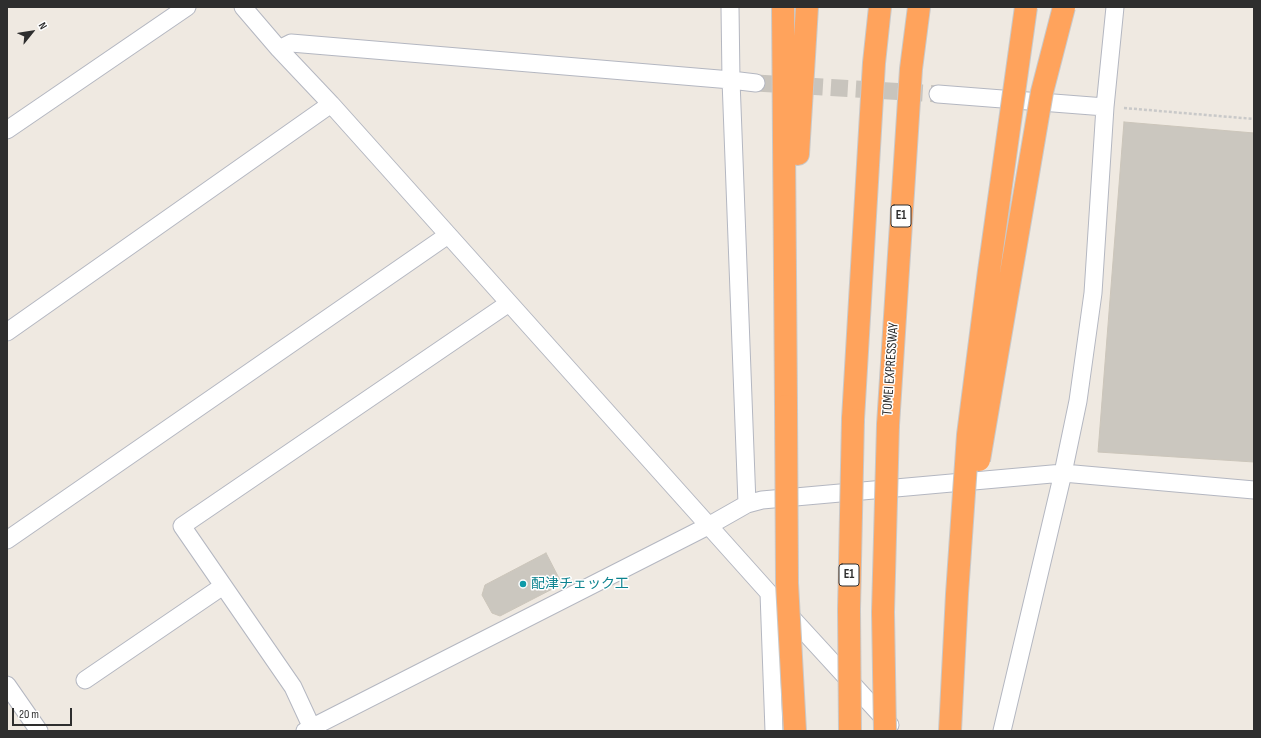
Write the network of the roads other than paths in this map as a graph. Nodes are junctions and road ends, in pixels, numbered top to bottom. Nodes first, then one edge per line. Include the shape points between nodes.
1 (187, 7) edge
2 (243, 7) edge
3 (730, 7) edge
4 (783, 7) edge
5 (807, 7) edge
6 (880, 7) edge
7 (919, 7) edge
8 (1026, 7) edge
9 (1064, 7) edge
10 (1115, 7) edge
11 (279, 48) junction
12 (731, 80) junction
13 (756, 83) tunnel mouth
14 (938, 94) tunnel mouth
15 (331, 104) junction
16 (1105, 107) junction
17 (7, 130) edge
18 (448, 235) junction
19 (509, 303) junction
20 (7, 332) edge
21 (786, 353) junction
22 (1063, 474) junction
23 (1254, 490) edge
24 (747, 504) junction
25 (710, 525) junction
26 (7, 540) edge
27 (223, 586) junction
28 (769, 593) junction
29 (957, 594) junction
30 (85, 680) dead end
31 (7, 685) edge
32 (308, 729) edge
33 (39, 731) edge
34 (774, 731) edge
35 (795, 731) edge
36 (850, 731) edge
37 (885, 731) edge
38 (895, 731) edge
39 (950, 731) edge
40 (1002, 731) edge

1 - 17 street
2 - 11 street
3 - 12 street
4 - 21 highway
5 - 21 highway
6 - 36 highway, E1, bridge via 874,63 853,419 849,609
7 - 37 highway, TOMEI EXPRESSWAY / E1, bridge via 911,69 888,425 883,612
8 - 29 highway, bridge via 969,428
9 - 29 highway, bridge via 1042,92
10 - 16 street
11 - 12 street via 291,43
11 - 15 street
12 - 13 street
12 - 24 street
14 - 16 street
15 - 18 street
15 - 20 street
16 - 22 street via 1093,293 1078,401
18 - 19 street
18 - 26 street
19 - 25 street
19 - 27 street via 182,526
21 - 35 highway, bridge via 787,583
22 - 23 street
22 - 24 street via 762,500
22 - 40 street
24 - 25 street
25 - 28 street
25 - 32 street
27 - 30 street
27 - 32 street via 293,687
28 - 34 street
28 - 38 street
29 - 39 highway, bridge
31 - 33 street

